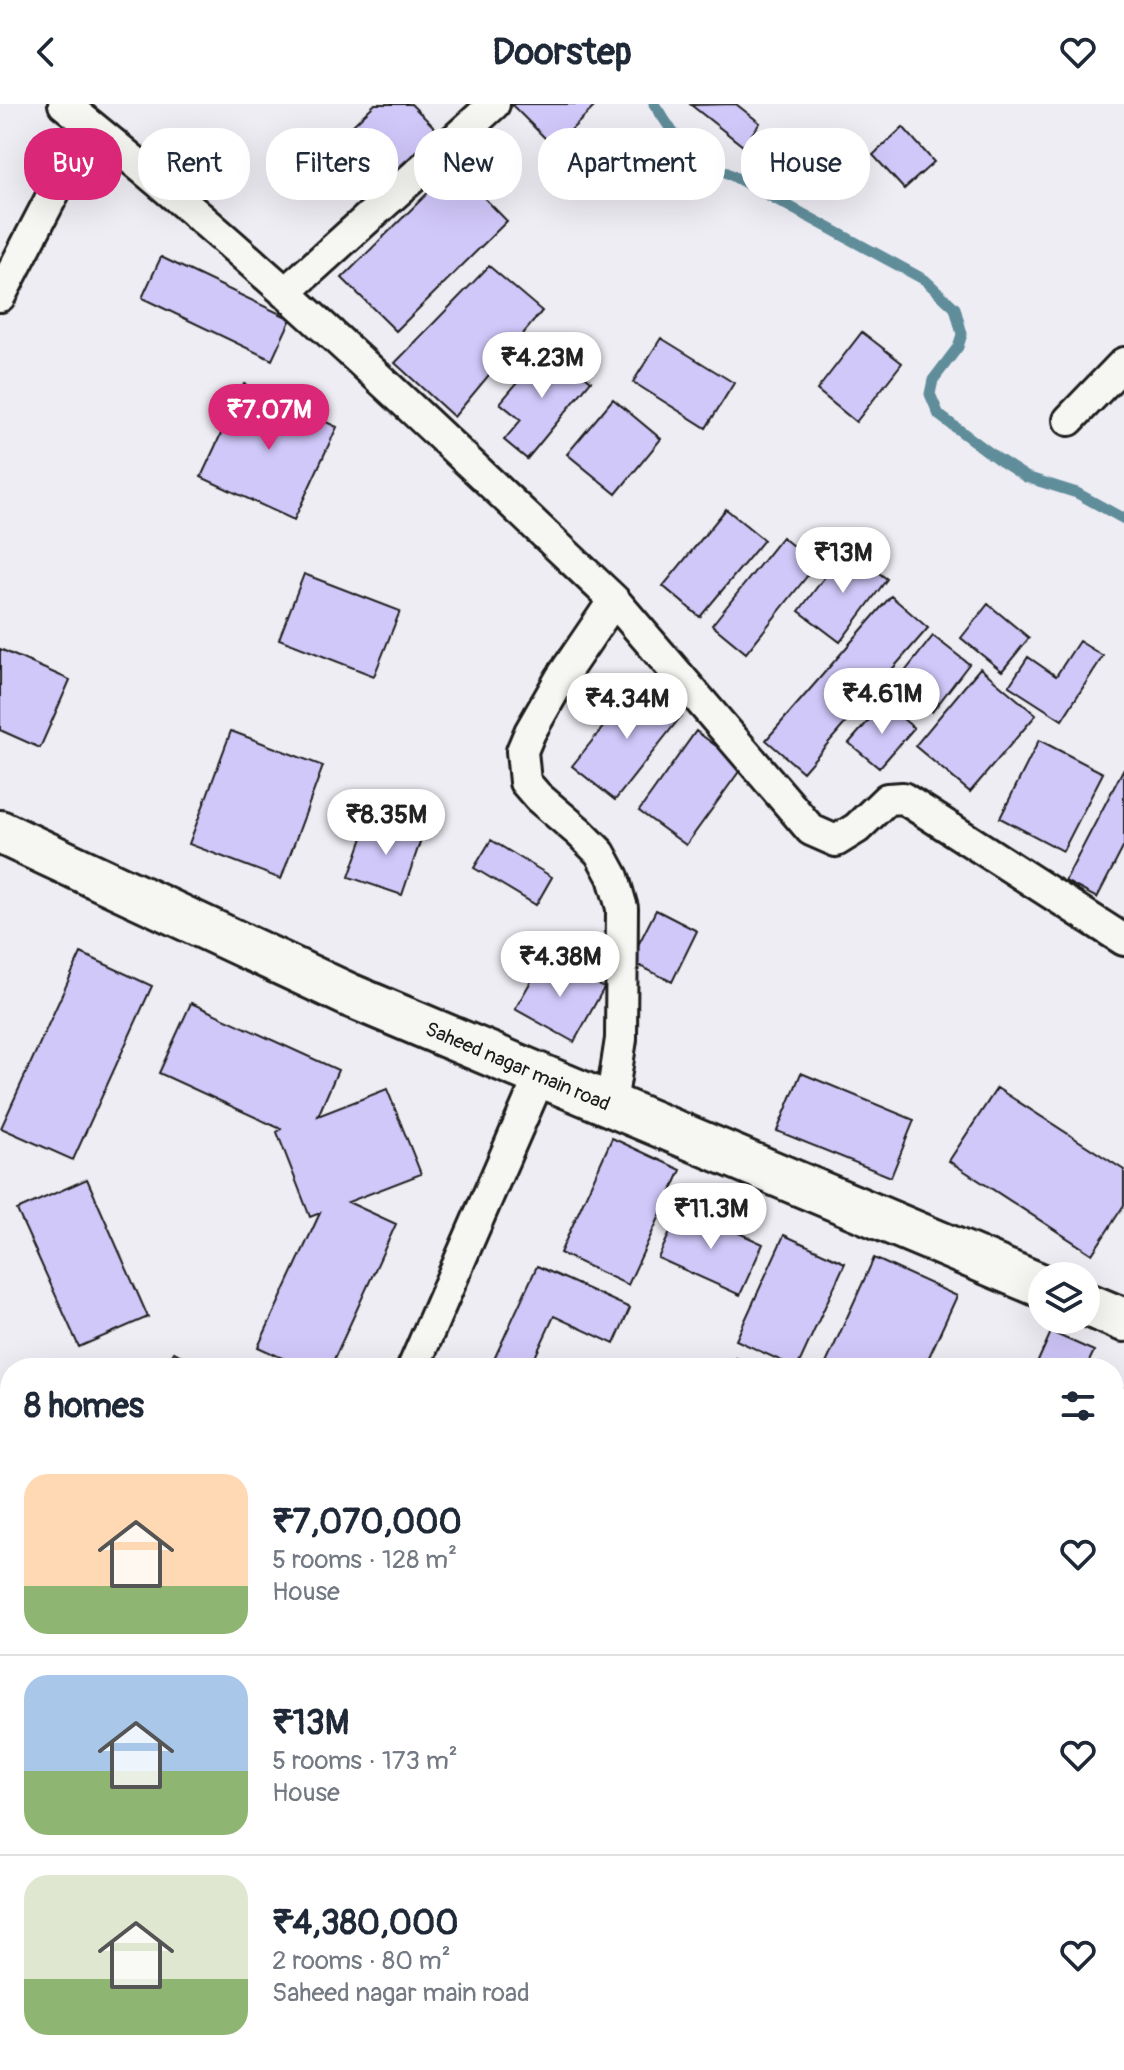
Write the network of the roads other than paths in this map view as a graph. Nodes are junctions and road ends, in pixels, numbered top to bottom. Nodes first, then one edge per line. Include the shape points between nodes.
1 (64, 104) edge
2 (494, 104) edge
3 (89, 125) junction
4 (285, 293) junction
5 (0, 296) edge
6 (1124, 363) edge
7 (1069, 420) dead end
8 (614, 600) junction
9 (0, 832) edge
10 (1124, 940) edge
11 (541, 1074) junction
12 (611, 1104) junction
13 (1028, 1280) edge
14 (1100, 1310) edge
15 (1124, 1320) edge
16 (417, 1358) edge

1 - 3 street
2 - 4 street
3 - 4 street
3 - 5 street
4 - 8 street
6 - 7 street
8 - 10 street via 811,830 836,841 887,799 903,798
8 - 12 street via 561,678 522,751 525,782 600,853 622,908 621,1039
9 - 11 street, Saheed nagar main road via 349,995
11 - 12 street, Saheed nagar main road
11 - 16 street
12 - 13 street, Saheed nagar main road
14 - 15 street

